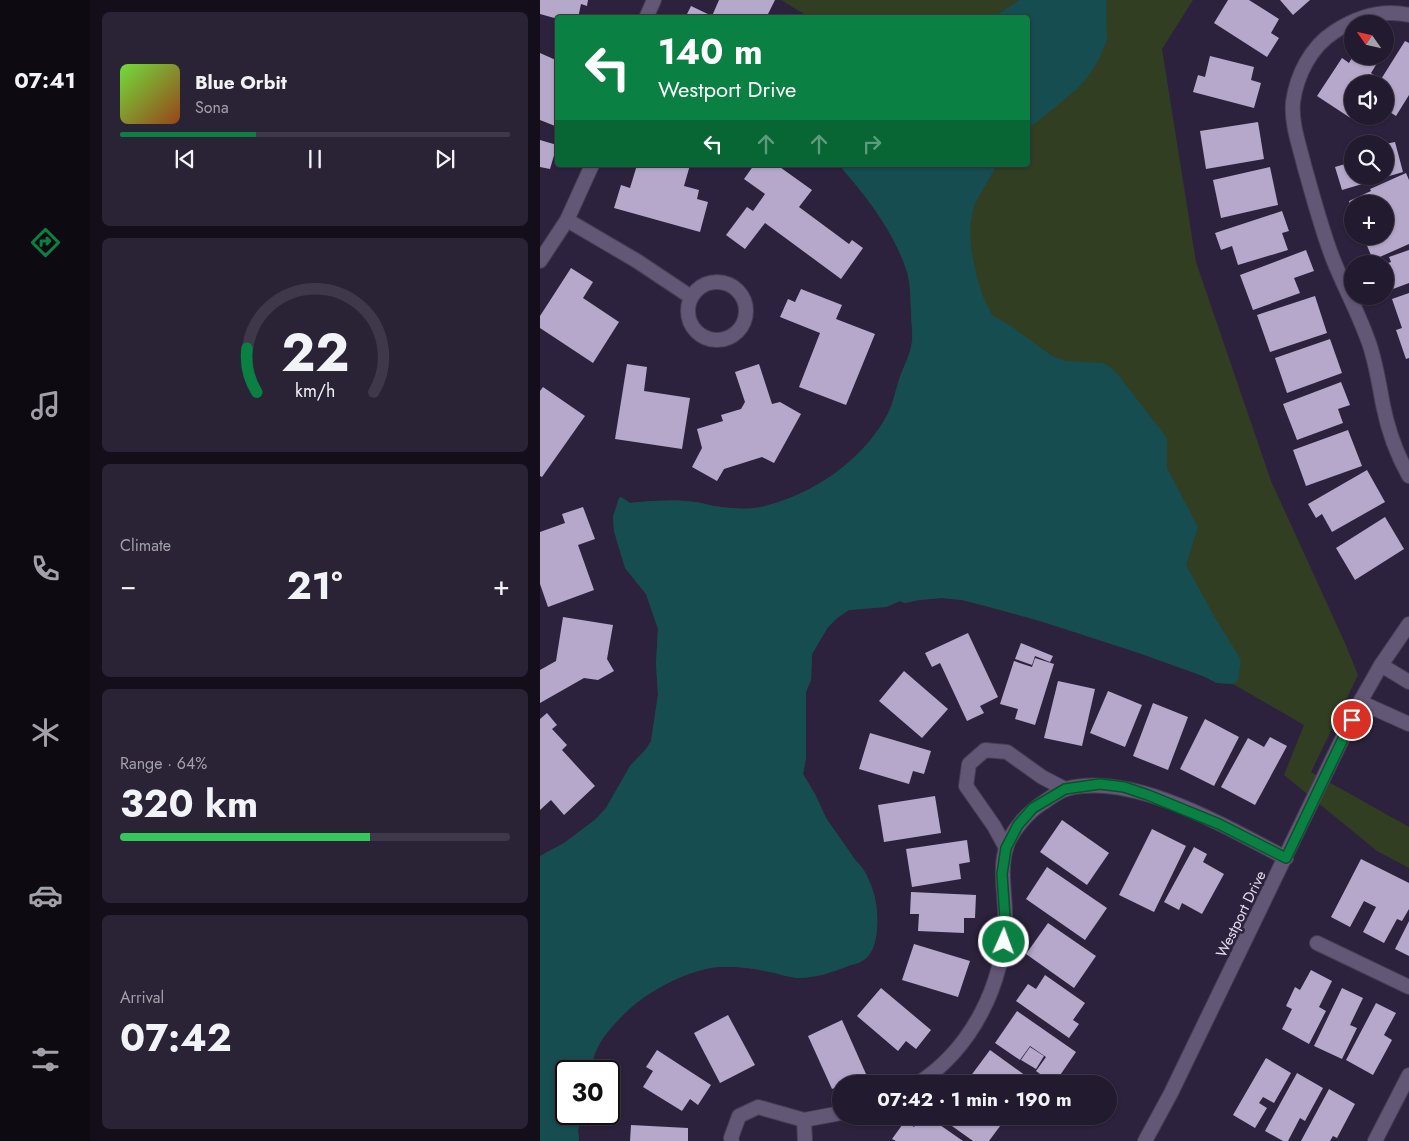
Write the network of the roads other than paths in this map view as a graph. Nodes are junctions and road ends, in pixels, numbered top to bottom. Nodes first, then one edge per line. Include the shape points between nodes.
1 (654, 0) edge
2 (647, 15) edge
3 (1409, 15) edge
4 (591, 167) edge
5 (567, 220) junction
6 (540, 261) edge
7 (692, 297) junction
8 (1409, 476) edge
9 (1409, 624) edge
10 (1381, 665) junction
11 (1409, 682) edge
12 (1360, 702) junction
13 (1409, 724) edge
14 (1065, 789) junction
15 (1006, 848) junction
16 (1286, 858) junction
17 (1317, 943) dead end
18 (1409, 987) edge
19 (929, 1075) edge
20 (1409, 1075) edge
21 (832, 1115) edge
22 (804, 1120) junction
23 (732, 1141) edge
24 (806, 1141) edge
25 (1145, 1141) edge
26 (1376, 1141) edge

1 - 2 street
3 - 8 street via 1395,12 1373,14 1348,23 1326,37 1310,55 1293,102 1294,127 1315,204 1333,258 1375,359 1383,407 1395,448
4 - 5 street
5 - 6 street
5 - 7 street
7 - 7 street via 688,314 697,334 720,341 730,338 743,327 746,307 740,292 731,285 706,284
9 - 10 street, Westport Drive
10 - 11 street
10 - 12 street, Westport Drive
12 - 13 street
12 - 16 street, Westport Drive
14 - 15 street via 1033,808 1018,825
14 - 15 street via 1007,752 985,750 969,764 966,786
14 - 16 street via 1100,784 1124,787 1219,824
15 - 19 street via 1002,874 1005,918 1001,964 984,1010 957,1048
16 - 25 street, Westport Drive
17 - 18 street
20 - 26 street
21 - 22 street
22 - 23 street via 758,1107 739,1116
22 - 24 street

